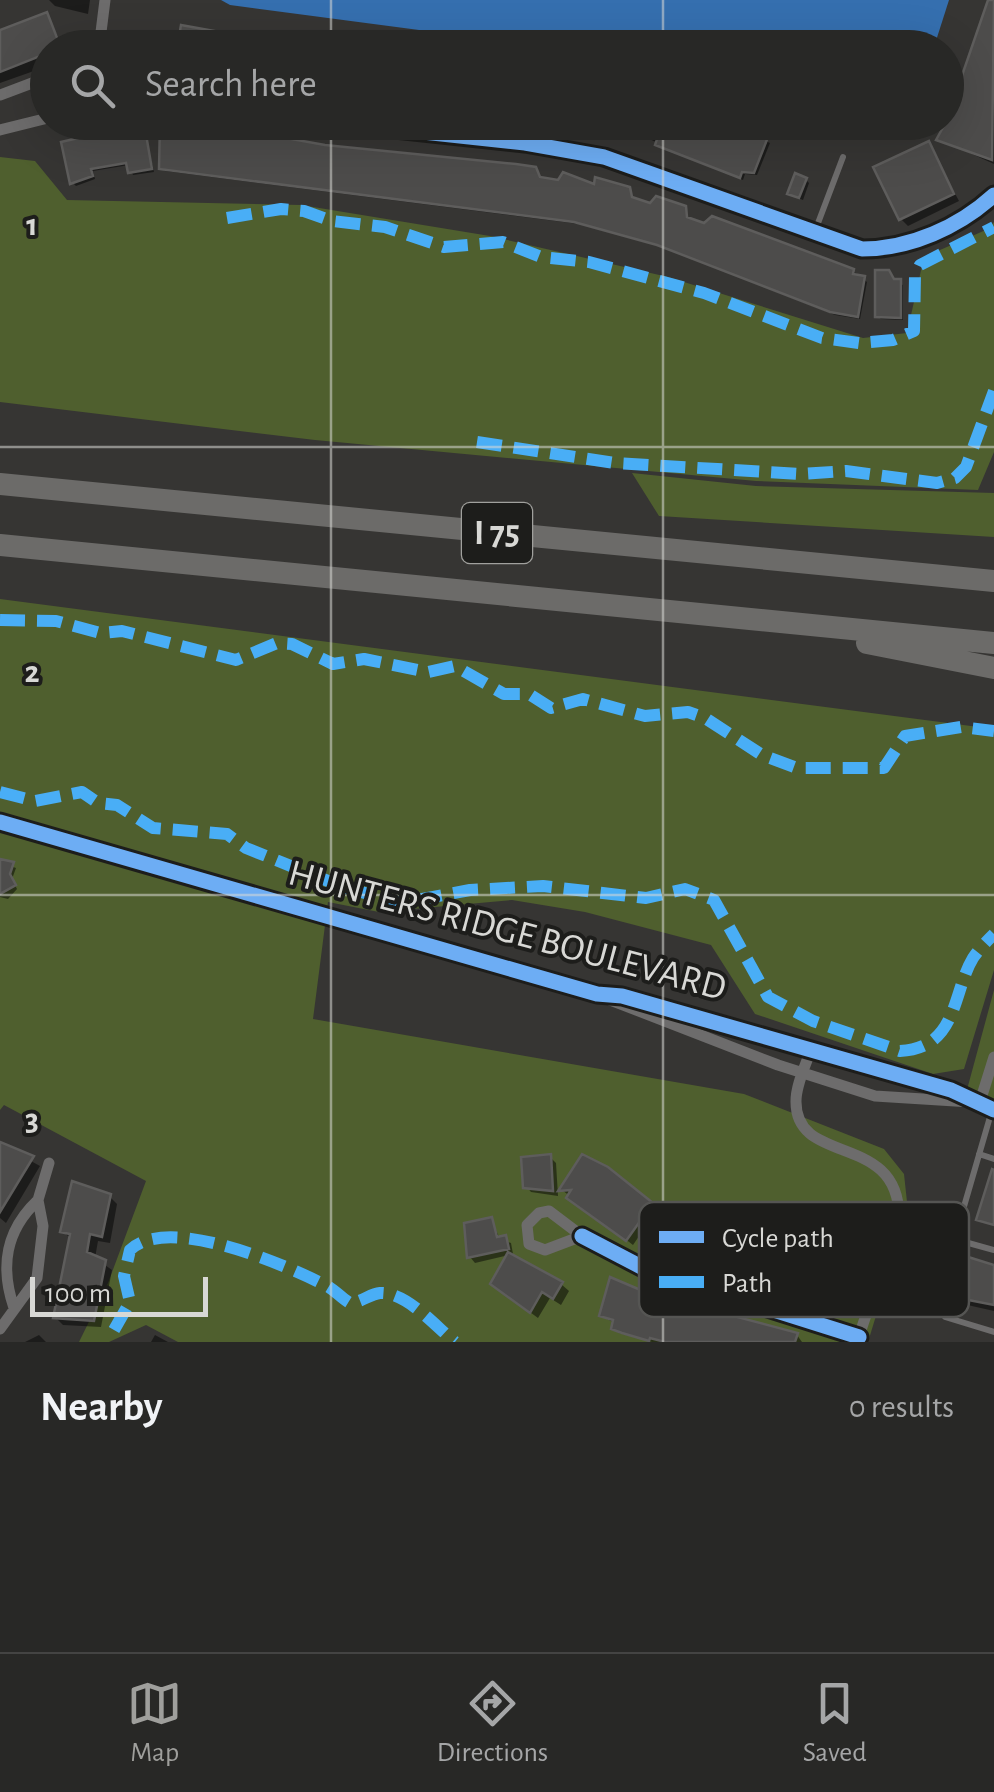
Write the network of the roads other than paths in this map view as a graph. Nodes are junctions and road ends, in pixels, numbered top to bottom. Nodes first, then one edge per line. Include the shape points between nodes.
1 (105, 0) edge
2 (101, 30) edge
3 (30, 84) edge
4 (0, 95) edge
5 (30, 122) edge
6 (0, 130) edge
7 (497, 140) edge
8 (843, 158) dead end
9 (994, 195) edge
10 (814, 232) junction
11 (0, 484) edge
12 (0, 545) edge
13 (850, 565) junction
14 (994, 568) edge
15 (994, 581) edge
16 (762, 619) junction
17 (994, 643) edge
18 (994, 668) edge
19 (0, 822) edge
20 (596, 994) junction
21 (811, 1049) junction
22 (994, 1056) edge
23 (804, 1073) junction
24 (975, 1104) junction
25 (993, 1109) edge
26 (979, 1154) junction
27 (994, 1159) edge
28 (49, 1163) dead end
29 (38, 1200) junction
30 (899, 1202) edge
31 (965, 1202) edge
32 (582, 1236) junction
33 (969, 1242) edge
34 (994, 1250) edge
35 (639, 1266) edge
36 (14, 1308) junction
37 (789, 1317) edge
38 (952, 1317) edge
39 (0, 1329) edge
40 (994, 1332) edge
41 (858, 1340) edge

1 - 2 street
3 - 4 street
5 - 6 street
7 - 10 street via 604,157
8 - 10 lane
9 - 10 street via 949,226 883,248
11 - 13 highway, I 75
12 - 16 highway, I 75
13 - 14 highway
13 - 15 highway, I 75
16 - 17 highway, I 75
16 - 18 highway
19 - 20 street, HUNTERS RIDGE BOULEVARD
20 - 21 street, HUNTERS RIDGE BOULEVARD
20 - 23 street, HUNTERS RIDGE BOULEVARD
21 - 23 street
21 - 24 street, HUNTERS RIDGE BOULEVARD via 952,1090
22 - 24 street
23 - 24 street, HUNTERS RIDGE BOULEVARD via 875,1096
23 - 30 street via 796,1104 806,1129 881,1166
24 - 25 street, HUNTERS RIDGE BOULEVARD
25 - 26 lane
26 - 27 lane
26 - 31 lane
28 - 29 street
29 - 36 street via 43,1226 37,1278
29 - 36 street via 18,1218 5,1258 4,1284
32 - 32 street via 549,1211 532,1218 525,1235 545,1250
32 - 35 street
33 - 34 lane
36 - 39 street
37 - 41 street
38 - 40 lane

